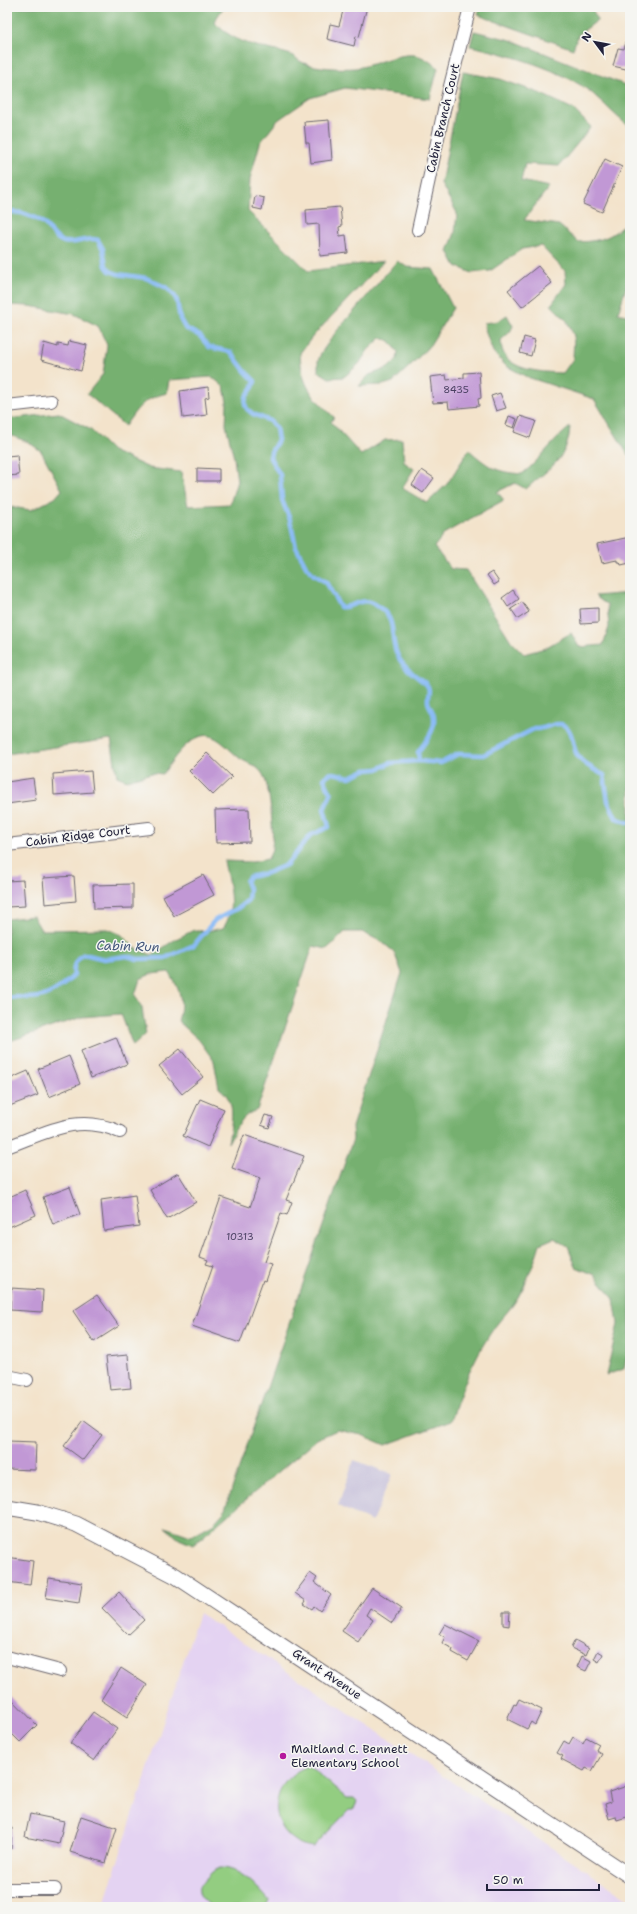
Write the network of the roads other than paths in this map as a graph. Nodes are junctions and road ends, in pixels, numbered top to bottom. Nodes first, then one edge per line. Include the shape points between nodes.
1 (470, 7) edge
2 (418, 230) dead end
3 (51, 401) dead end
4 (7, 406) edge
5 (149, 828) dead end
6 (7, 845) edge
7 (120, 1132) dead end
8 (7, 1147) edge
9 (7, 1376) edge
10 (26, 1380) dead end
11 (7, 1507) edge
12 (7, 1656) edge
13 (60, 1671) dead end
14 (630, 1876) edge
15 (7, 1889) edge
16 (55, 1889) dead end

1 - 2 street, Cabin Branch Court
3 - 4 street
5 - 6 street, Cabin Ridge Court
7 - 8 street via 99,1124 66,1125
9 - 10 street
11 - 14 street, Grant Avenue via 37,1512 76,1524 176,1576
12 - 13 street
15 - 16 street

